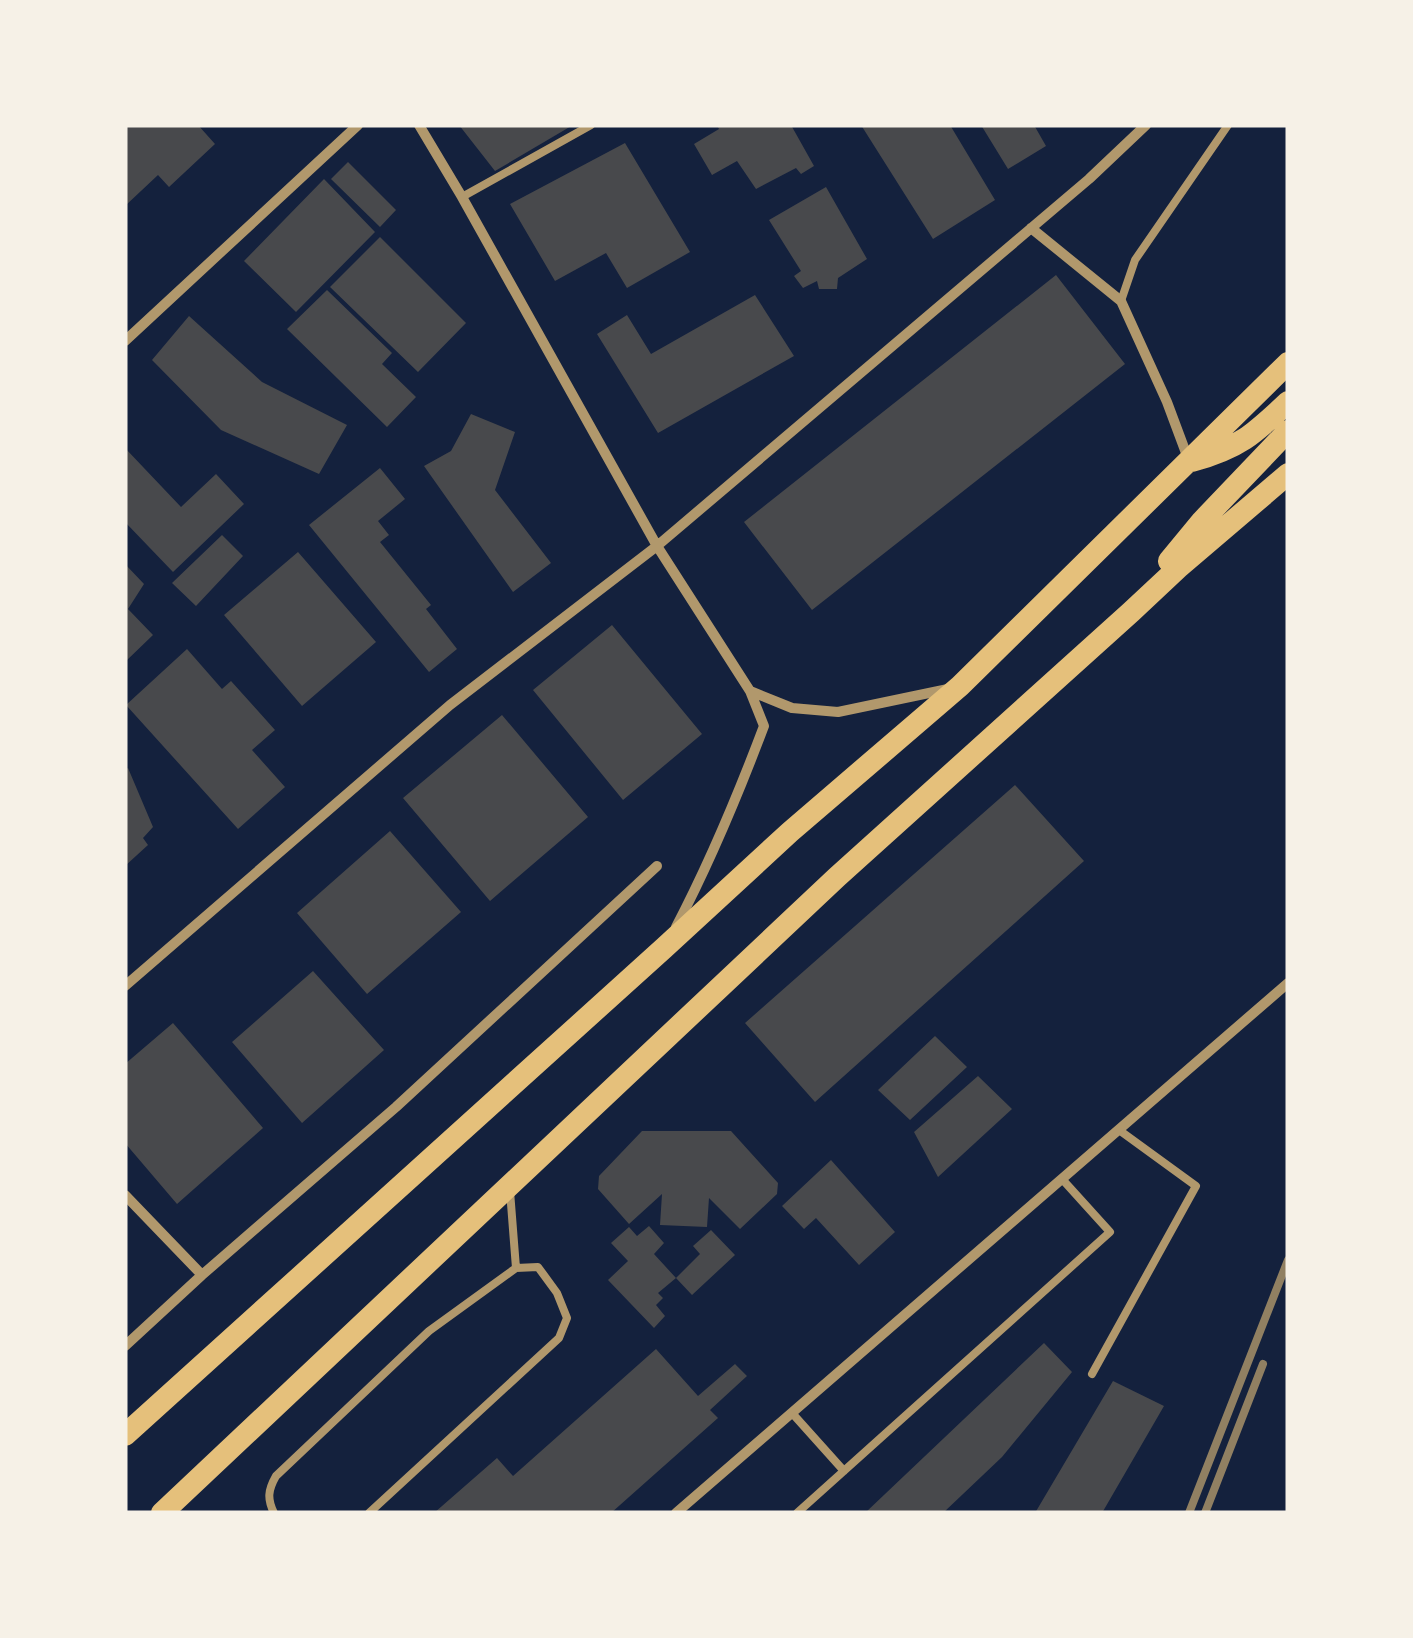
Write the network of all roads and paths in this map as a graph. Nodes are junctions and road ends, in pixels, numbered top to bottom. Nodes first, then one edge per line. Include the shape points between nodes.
1 (358, 125) edge
2 (419, 125) edge
3 (591, 125) edge
4 (1146, 125) edge
5 (1228, 125) edge
6 (462, 197) junction
7 (1032, 228) junction
8 (1120, 301) junction
9 (125, 341) edge
10 (1288, 363) edge
11 (1288, 402) edge
12 (1288, 431) edge
13 (1189, 462) junction
14 (1288, 474) edge
15 (657, 546) junction
16 (1132, 612) junction
17 (960, 686) junction
18 (750, 691) junction
19 (657, 866) dead end
20 (664, 948) junction
21 (1288, 983) edge
22 (125, 986) edge
23 (1118, 1130) junction
24 (1062, 1179) junction
25 (510, 1186) junction
26 (125, 1195) edge
27 (516, 1268) junction
28 (202, 1276) junction
29 (125, 1346) edge
30 (1092, 1374) dead end
31 (792, 1413) junction
32 (125, 1435) edge
33 (844, 1470) junction
34 (162, 1513) edge
35 (274, 1513) edge
36 (369, 1513) edge
37 (676, 1513) edge
38 (797, 1513) edge

1 - 9 street
2 - 6 street
3 - 6 lane
4 - 7 street
5 - 8 lane via 1135,260
6 - 15 street
7 - 8 street
7 - 15 street
8 - 13 street
10 - 13 highway
11 - 13 highway via 1254,434
12 - 16 highway via 1202,521
13 - 17 highway
14 - 16 highway
15 - 18 street
15 - 22 street via 450,705
16 - 25 highway via 837,877
17 - 18 street via 838,712 792,708
17 - 20 highway
18 - 20 street via 764,726 722,833
19 - 28 street
20 - 32 highway
21 - 23 street
23 - 24 street
23 - 30 lane via 1196,1186
24 - 31 street
24 - 33 lane via 1110,1232
25 - 27 lane
25 - 34 highway
26 - 28 street
27 - 35 lane via 429,1331 276,1476 268,1502
27 - 36 lane via 538,1266 557,1293 567,1318 559,1338
28 - 29 street
31 - 33 lane
31 - 37 street
33 - 38 lane

